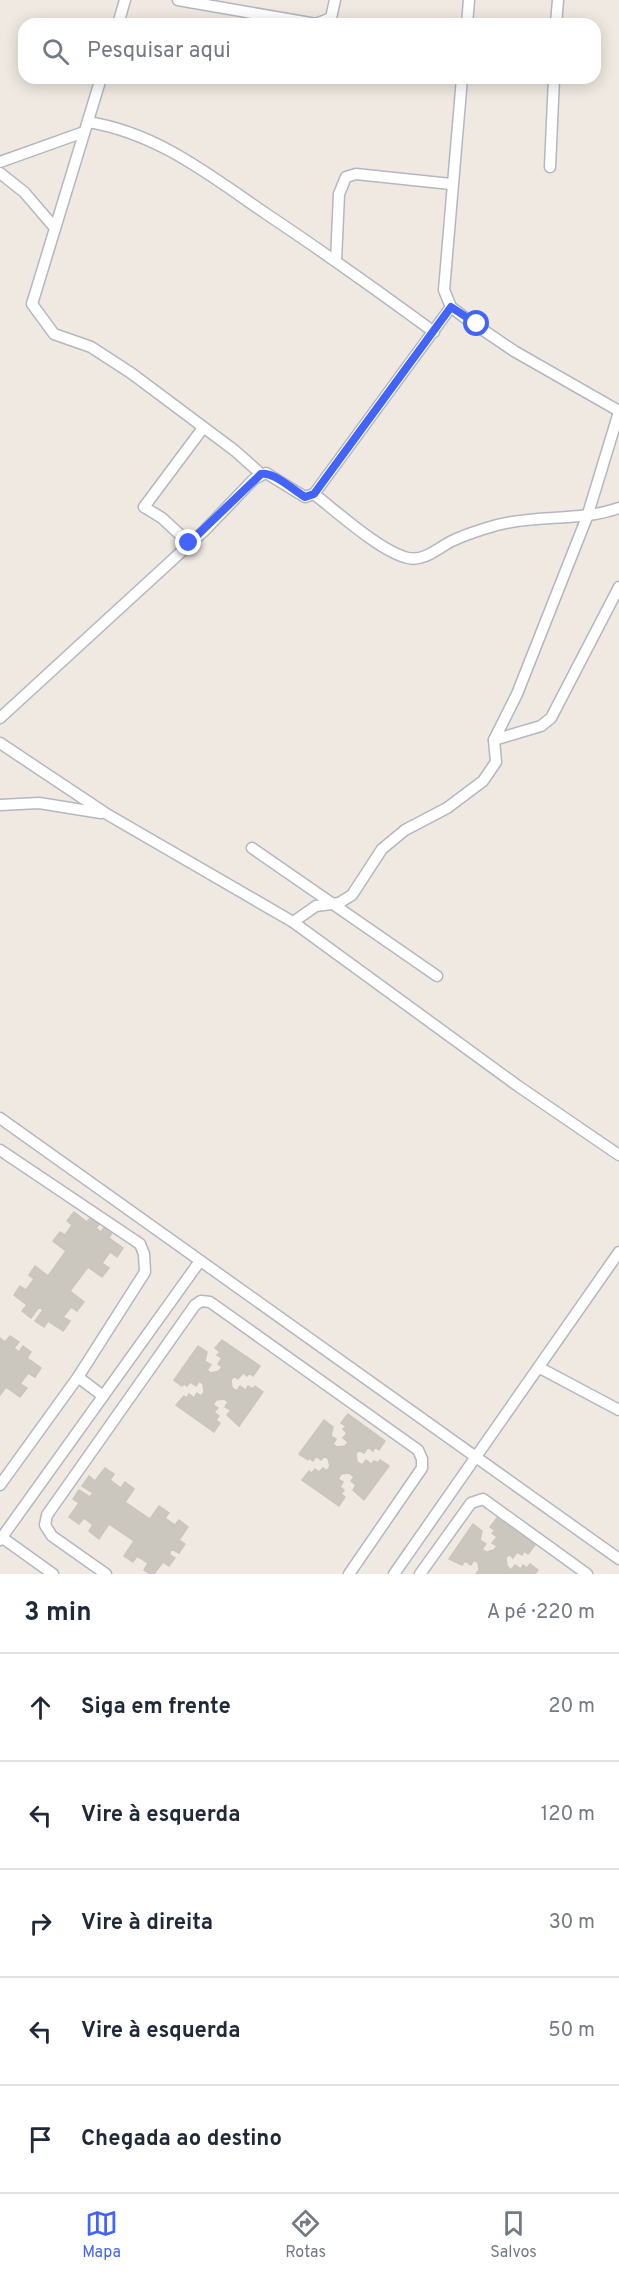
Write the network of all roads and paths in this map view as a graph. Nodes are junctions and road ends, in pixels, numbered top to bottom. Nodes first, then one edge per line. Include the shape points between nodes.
1 (125, 0) edge
2 (178, 0) edge
3 (335, 0) edge
4 (469, 0) edge
5 (558, 0) edge
6 (119, 18) edge
7 (282, 18) edge
8 (331, 18) edge
9 (468, 18) edge
10 (556, 18) edge
11 (99, 84) edge
12 (461, 84) edge
13 (554, 84) edge
14 (86, 127) junction
15 (0, 162) edge
16 (550, 167) dead end
17 (0, 173) edge
18 (451, 184) junction
19 (55, 228) junction
20 (336, 261) junction
21 (451, 307) junction
22 (434, 332) junction
23 (619, 411) edge
24 (203, 428) junction
25 (261, 474) junction
26 (314, 494) junction
27 (619, 508) edge
28 (587, 517) junction
29 (189, 543) junction
30 (619, 587) edge
31 (0, 718) edge
32 (494, 740) junction
33 (0, 742) edge
34 (0, 805) edge
35 (105, 813) junction
36 (252, 848) dead end
37 (332, 903) junction
38 (293, 922) junction
39 (437, 976) dead end
40 (0, 1118) edge
41 (0, 1150) edge
42 (619, 1155) edge
43 (619, 1252) edge
44 (201, 1262) junction
45 (540, 1368) junction
46 (78, 1377) junction
47 (104, 1396) junction
48 (619, 1410) edge
49 (477, 1458) junction
50 (0, 1485) edge
51 (1, 1538) edge
52 (619, 1559) edge
53 (350, 1573) edge
54 (53, 1574) edge
55 (106, 1574) edge
56 (394, 1574) edge
57 (420, 1574) edge
58 (588, 1574) edge

1 - 6 street
2 - 7 street
3 - 8 street
4 - 9 street
5 - 10 street
11 - 14 street
12 - 18 street
13 - 16 street
14 - 15 street
14 - 19 street
14 - 20 street via 119,127 178,153
17 - 19 street via 24,192
18 - 20 street via 356,174 346,177 339,194
18 - 21 street via 444,290
19 - 24 street via 32,304 42,320 54,334 91,347 131,373
20 - 22 street
21 - 22 street
21 - 23 street via 514,351
22 - 26 street
23 - 28 street
24 - 25 street
24 - 29 street via 144,507
25 - 26 street via 274,477 305,497
25 - 29 street
26 - 28 street via 375,540 408,558 421,558 454,540 497,525
27 - 28 street
28 - 32 street via 517,694
29 - 31 street
30 - 32 street via 551,718 541,726
32 - 37 street via 496,762 483,781 447,808 405,830 382,849 351,895
33 - 35 street
34 - 35 street via 39,803
35 - 38 street
36 - 37 street
37 - 38 street via 316,906
37 - 39 street
38 - 42 street
40 - 44 street
41 - 46 street via 140,1244 144,1254 145,1272
43 - 45 street
44 - 47 street
44 - 49 street
45 - 48 street
45 - 49 street
46 - 47 street
46 - 50 street
47 - 51 street
49 - 52 street
49 - 56 street
51 - 54 street
53 - 55 street via 422,1468 418,1450 210,1302 201,1301 47,1515 45,1525 52,1536
57 - 58 street via 471,1503 483,1499

